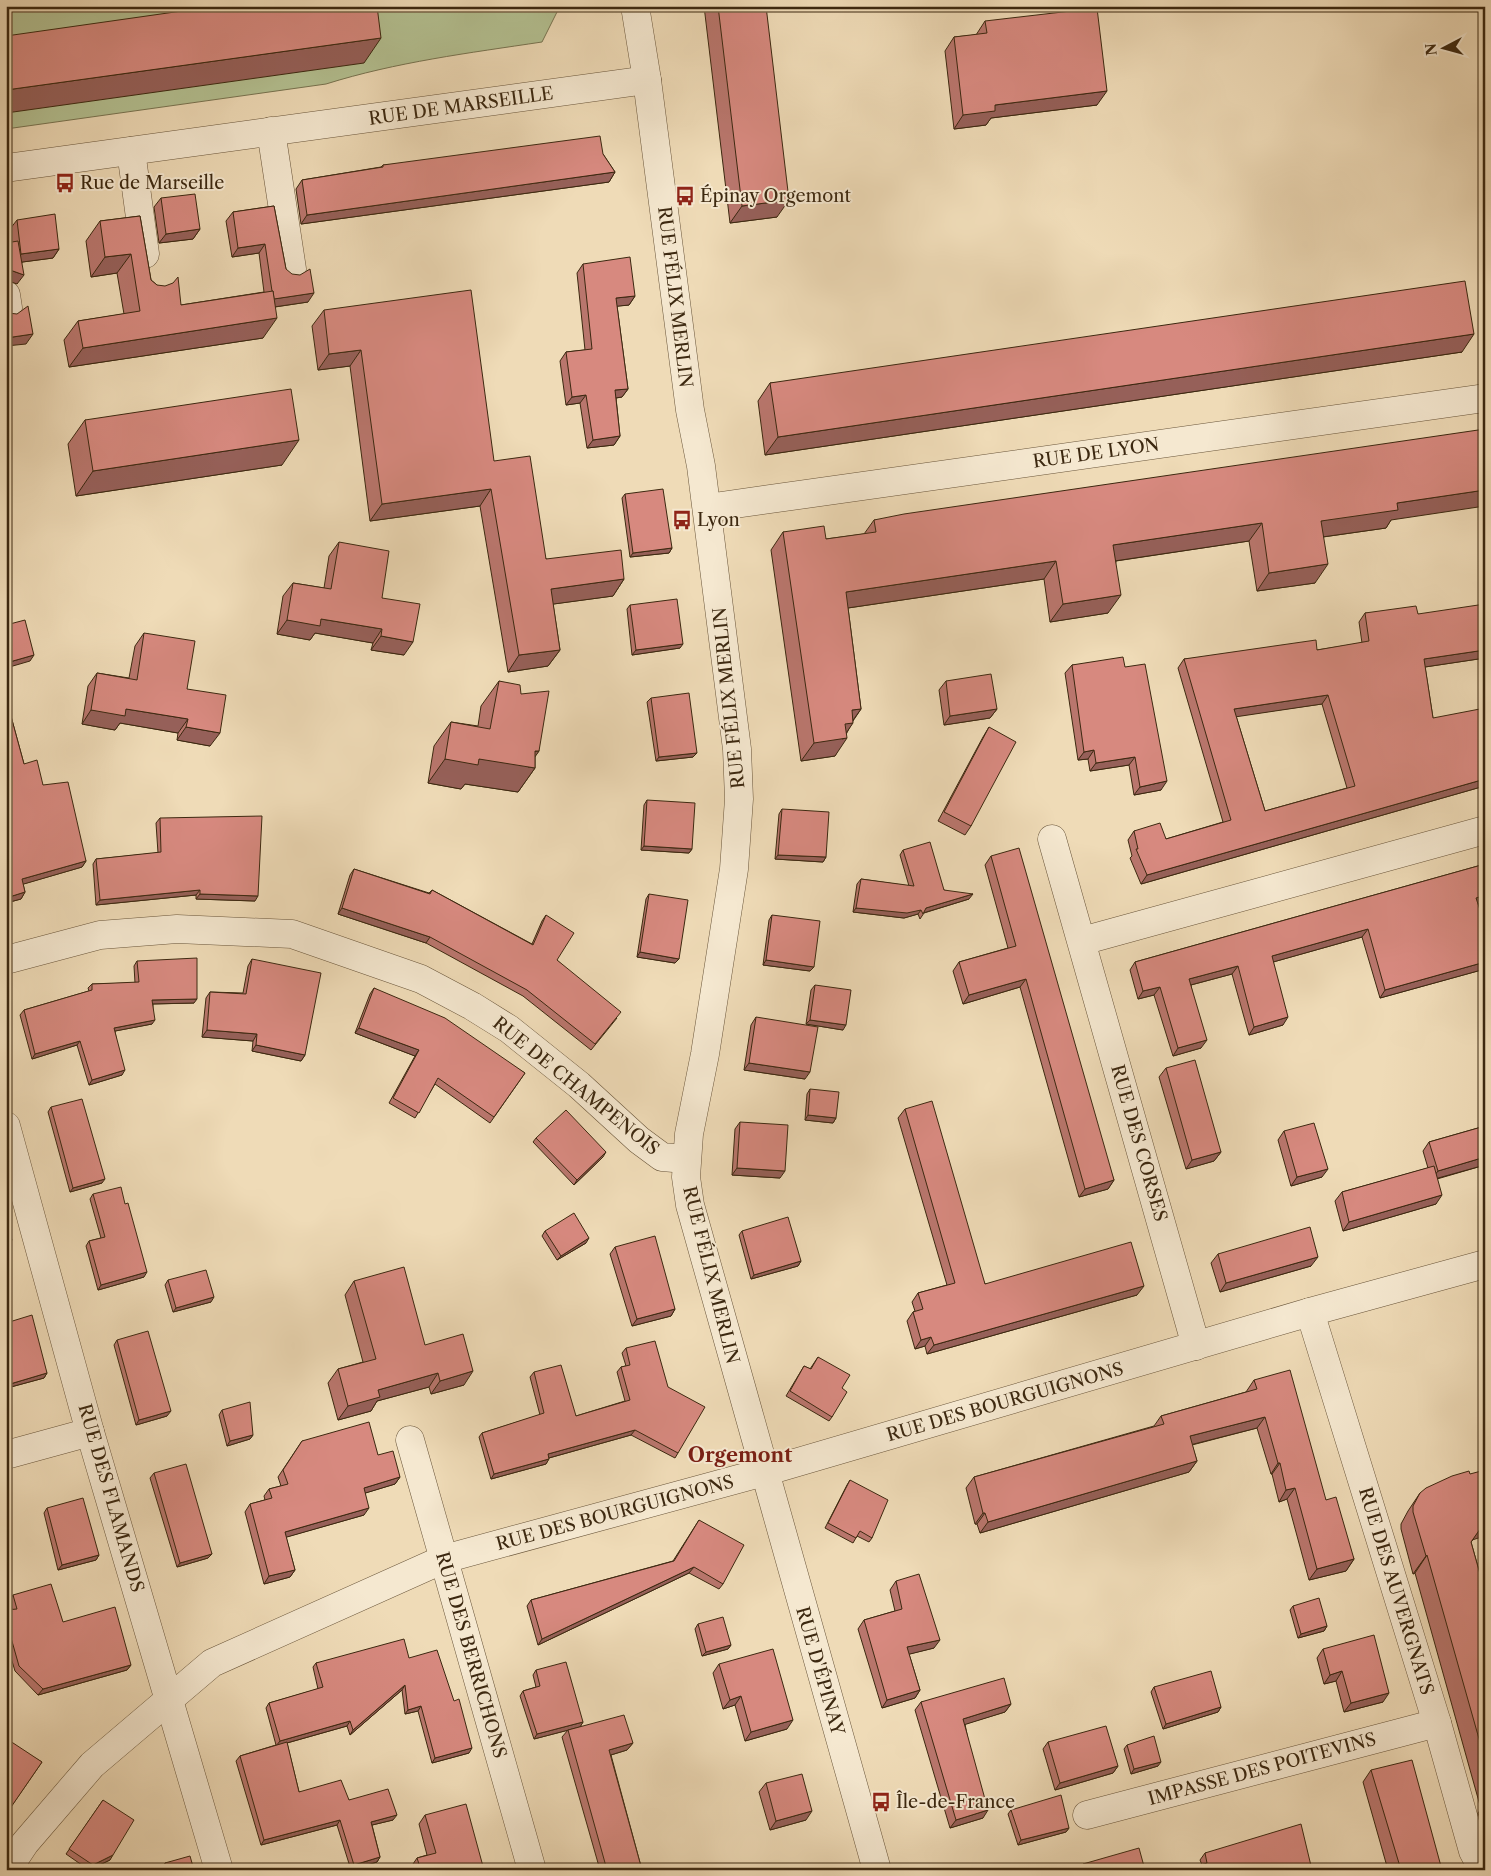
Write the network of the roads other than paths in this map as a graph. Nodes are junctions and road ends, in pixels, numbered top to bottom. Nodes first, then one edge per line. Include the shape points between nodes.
1 (635, 6) edge
2 (647, 80) junction
3 (271, 131) junction
4 (131, 151) junction
5 (6, 168) edge
6 (292, 269) dead end
7 (148, 281) edge
8 (1485, 398) edge
9 (707, 508) junction
10 (1485, 830) edge
11 (1052, 839) dead end
12 (1082, 941) junction
13 (6, 960) edge
14 (6, 1126) edge
15 (686, 1159) junction
16 (1485, 1264) edge
17 (1310, 1312) junction
18 (1196, 1346) junction
19 (90, 1432) junction
20 (410, 1440) dead end
21 (6, 1456) edge
22 (764, 1472) junction
23 (444, 1559) junction
24 (170, 1699) junction
25 (1436, 1723) junction
26 (1087, 1815) dead end
27 (7, 1870) edge
28 (219, 1870) edge
29 (532, 1870) edge
30 (877, 1870) edge
31 (1483, 1870) edge

1 - 2 street, RUE FÉLIX MERLIN
2 - 3 street, RUE DE MARSEILLE
2 - 9 street, RUE FÉLIX MERLIN via 690,410
3 - 4 street, RUE DE MARSEILLE
3 - 6 street
4 - 5 street, RUE DE MARSEILLE
4 - 7 street
8 - 9 street, RUE DE LYON
9 - 15 street, RUE FÉLIX MERLIN via 735,725 738,799 730,901
10 - 12 street
11 - 12 street, RUE DES CORSES
12 - 18 street, RUE DES CORSES
13 - 15 street, RUE DE CHAMPENOIS via 100,934 176,929 292,934 421,979 472,1006 509,1030 579,1085 662,1157
14 - 19 street, RUE DES FLAMANDS
15 - 22 street, RUE FÉLIX MERLIN via 690,1204
16 - 17 street, RUE DES BOURGUIGNONS
17 - 18 street, RUE DES BOURGUIGNONS
17 - 25 street, RUE DES AUVERGNATS
18 - 22 street, RUE DES BOURGUIGNONS
19 - 21 street
19 - 24 street, RUE DES FLAMANDS
20 - 23 street, RUE DES BERRICHONS
22 - 23 street, RUE DES BOURGUIGNONS
22 - 30 street, RUE D'ÉPINAY
23 - 24 street, RUE DES BOURGUIGNONS via 212,1663
23 - 29 street, RUE DES BERRICHONS
24 - 27 street, RUE DES BOURGUIGNONS via 92,1765 25,1843
24 - 28 street, RUE DES FLAMANDS
25 - 26 street, IMPASSE DES POITEVINS
25 - 31 street, RUE DES AUVERGNATS via 1473,1851

